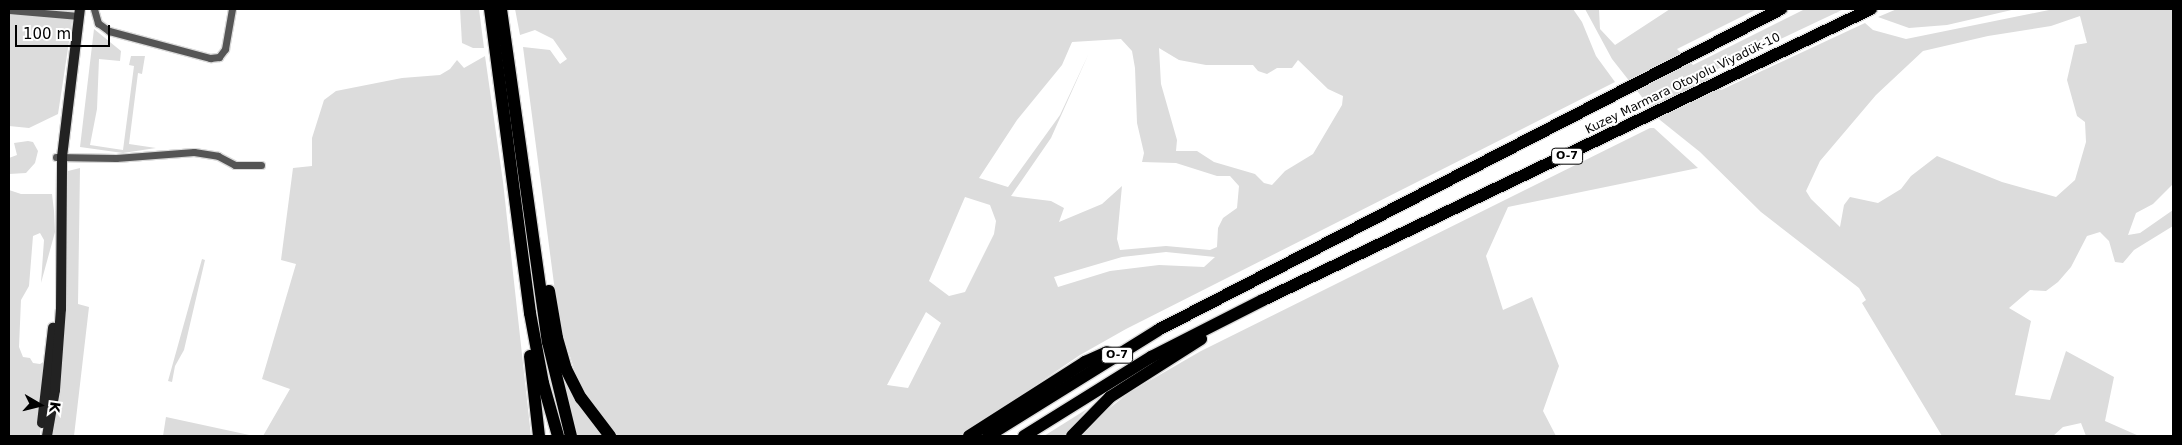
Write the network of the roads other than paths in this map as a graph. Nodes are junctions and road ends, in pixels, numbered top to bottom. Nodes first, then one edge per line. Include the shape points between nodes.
1 (94, 9) edge
2 (232, 9) edge
3 (490, 9) edge
4 (502, 9) edge
5 (1781, 9) edge
6 (1871, 9) edge
7 (9, 10) edge
8 (22, 10) edge
9 (77, 12) edge
10 (523, 146) junction
11 (511, 152) junction
12 (59, 157) junction
13 (261, 165) dead end
14 (1263, 300) junction
15 (1158, 330) junction
16 (40, 436) edge
17 (46, 436) edge
18 (539, 436) edge
19 (558, 436) edge
20 (571, 436) edge
21 (610, 436) edge
22 (969, 436) edge
23 (988, 436) edge
24 (1024, 436) edge
25 (1072, 436) edge

1 - 2 street via 98,23 109,31 210,58 219,57 225,49
3 - 11 highway
4 - 10 highway
5 - 15 highway, Kuzey Marmara Otoyolu Viyadük-10 / O-7
6 - 14 highway, Kuzey Marmara Otoyolu Viyadük-10 / O-7
7 - 8 street
8 - 9 street
9 - 12 main road
10 - 20 highway via 548,342
10 - 21 highway via 557,338 566,369 581,398
11 - 18 highway via 525,321
11 - 19 highway via 533,330
12 - 13 street via 116,158 194,152 218,156 235,165
12 - 16 main road via 56,291
12 - 17 main road via 61,309 54,390
14 - 24 highway, O-7 via 1151,357
14 - 25 highway via 1125,387
15 - 22 highway via 1085,362
15 - 23 highway, O-7

